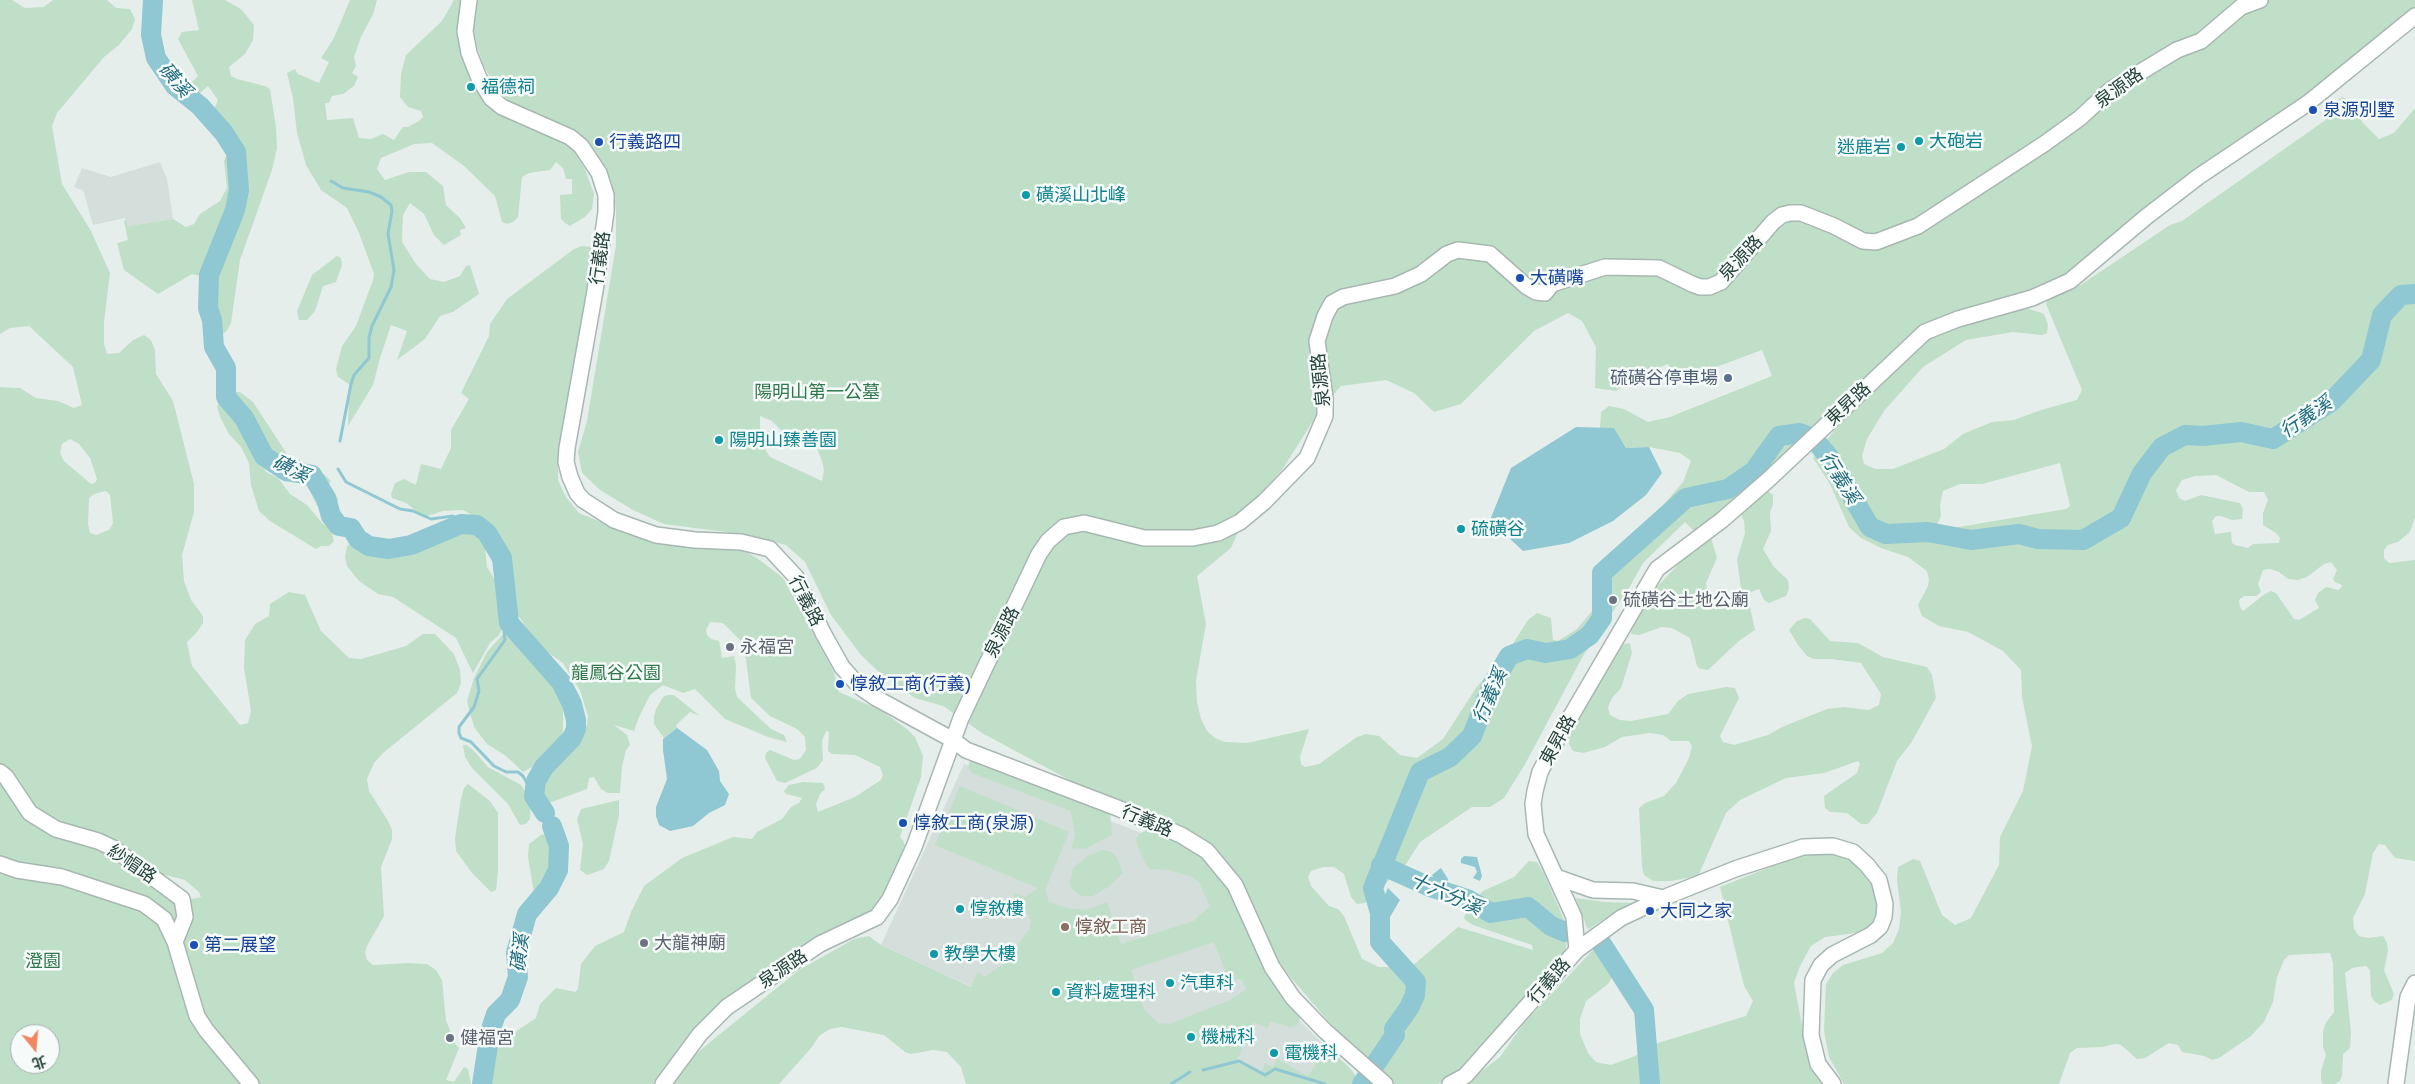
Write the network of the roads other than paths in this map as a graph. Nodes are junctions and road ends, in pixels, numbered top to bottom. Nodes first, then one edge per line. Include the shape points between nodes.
1 (469, 0) edge
2 (2260, 0) edge
3 (2415, 16) edge
4 (953, 740) junction
5 (0, 772) edge
6 (0, 864) edge
7 (1556, 877) junction
8 (1663, 898) junction
9 (175, 942) junction
10 (1577, 950) junction
11 (2415, 983) edge
12 (1381, 1081) edge
13 (251, 1084) edge
14 (663, 1084) edge
15 (1450, 1084) edge
16 (1833, 1084) edge
17 (2396, 1084) edge

1 - 4 street, 行義路 via 465,31 469,53 491,98 502,107 570,137 581,146 599,173 606,196 595,291 567,448 568,470 577,493 614,520 656,534 741,542 770,549 796,577 847,674 876,698
2 - 4 street, 泉源路 via 2241,7 2201,41 2177,50 2109,91 2080,118 2044,144 1918,226 1876,242 1863,241 1801,213 1790,213 1773,222 1721,282 1708,287 1692,284 1659,268 1605,267 1552,284 1545,293 1536,292 1490,254 1458,250 1395,286 1343,296 1332,303 1317,341 1325,398 1324,416 1307,458 1264,502 1240,522 1218,533 1193,538 1144,538 1084,523 1069,525 1057,533 1039,554
3 - 7 street, 東昇路 via 2308,102 2198,177 2146,217 2070,282 2032,298 1925,332 1768,480 1657,569 1540,772 1533,819 1540,845
4 - 12 street, 行義路 via 966,750 1181,835 1207,851 1235,884 1272,967 1294,998
4 - 14 street, 泉源路 via 914,847 890,899 877,916 820,944 727,1007 700,1034
5 - 9 street, 紗帽路 via 30,813 56,829 113,848 182,899 185,917
6 - 9 street, 紗帽路 via 62,877 144,904 164,919
7 - 8 street via 1593,890 1634,891
7 - 10 street, 東昇路 via 1574,917
8 - 10 street, 行義路 via 1621,918
8 - 16 street via 1735,869 1803,847 1833,846 1852,852 1867,866 1879,880 1885,904 1880,927 1832,955 1820,965 1813,980 1811,1035 1818,1064
9 - 13 street, 紗帽路 via 198,1016
10 - 15 street, 行義路 via 1465,1076
11 - 17 street via 2408,997

